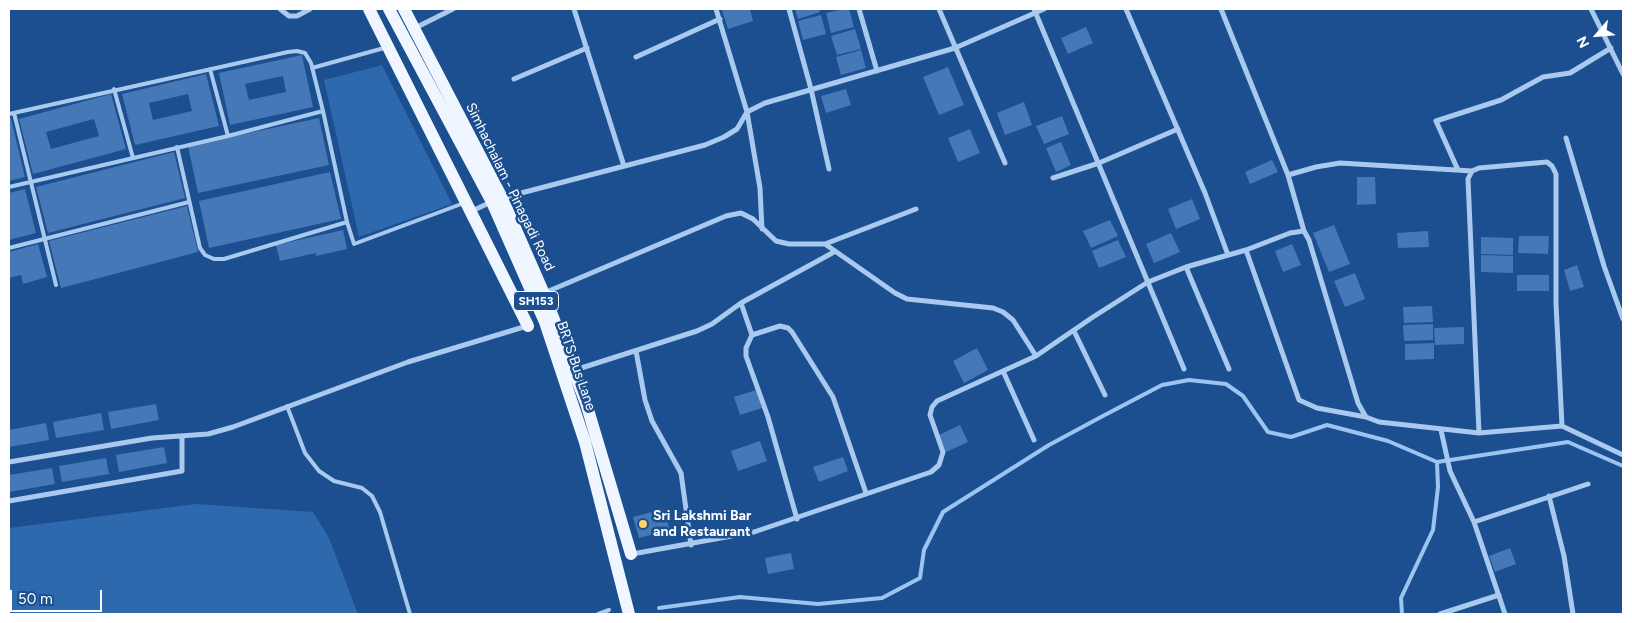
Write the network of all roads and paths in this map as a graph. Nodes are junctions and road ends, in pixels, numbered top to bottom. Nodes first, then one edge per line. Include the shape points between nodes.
1 (280, 9) edge
2 (310, 9) edge
3 (369, 9) edge
4 (389, 9) edge
5 (404, 9) edge
6 (454, 9) edge
7 (574, 9) edge
8 (716, 9) edge
9 (789, 9) edge
10 (859, 9) edge
11 (939, 9) edge
12 (1044, 9) edge
13 (1126, 9) edge
14 (1221, 9) edge
15 (1591, 9) edge
16 (1035, 11) edge
17 (720, 19) junction
18 (414, 28) junction
19 (387, 47) junction
20 (587, 48) junction
21 (955, 48) junction
22 (1611, 48) junction
23 (636, 57) dead end
24 (312, 68) junction
25 (210, 69) junction
26 (878, 71) junction
27 (1623, 74) edge
28 (514, 78) dead end
29 (114, 89) junction
30 (812, 89) junction
31 (323, 111) junction
32 (747, 112) junction
33 (11, 114) edge
34 (1178, 130) junction
35 (228, 136) junction
36 (1566, 138) dead end
37 (178, 147) junction
38 (133, 158) junction
39 (1005, 163) dead end
40 (1099, 163) junction
41 (624, 166) junction
42 (829, 170) dead end
43 (1458, 170) junction
44 (1472, 171) junction
45 (1288, 175) junction
46 (1053, 178) dead end
47 (32, 182) junction
48 (9, 187) edge
49 (497, 200) junction
50 (189, 202) junction
51 (469, 206) junction
52 (916, 209) dead end
53 (347, 222) junction
54 (762, 229) junction
55 (1304, 231) junction
56 (46, 238) junction
57 (825, 244) junction
58 (9, 248) edge
59 (1246, 250) junction
60 (834, 252) junction
61 (1228, 255) junction
62 (1186, 267) junction
63 (1148, 282) junction
64 (56, 285) dead end
65 (544, 294) junction
66 (741, 303) junction
67 (1623, 319) edge
68 (528, 326) joint
69 (1074, 331) junction
70 (752, 335) junction
71 (636, 351) junction
72 (1036, 356) junction
73 (1184, 369) dead end
74 (1229, 369) dead end
75 (575, 370) junction
76 (1003, 371) junction
77 (1105, 395) dead end
78 (287, 406) junction
79 (1366, 417) junction
80 (1562, 426) junction
81 (1441, 430) junction
82 (1479, 433) junction
83 (182, 436) junction
84 (1034, 440) dead end
85 (1623, 455) edge
86 (9, 462) edge
87 (1588, 484) dead end
88 (866, 493) junction
89 (1549, 496) junction
90 (9, 501) edge
91 (797, 519) junction
92 (1474, 522) junction
93 (691, 545) junction
94 (630, 554) joint
95 (1499, 595) junction
96 (609, 610) dead end
97 (410, 614) edge
98 (598, 614) edge
99 (629, 614) edge
100 (1440, 614) edge
101 (1505, 614) edge
102 (1573, 614) edge

1 - 2 street via 289,16 297,16
3 - 19 main road
4 - 49 main road, BRTS Bus Lane / SH153
5 - 18 main road, Simhachalam - Pinagadi Road
6 - 18 street
7 - 20 street
8 - 17 street
9 - 30 street
10 - 26 street
11 - 21 street
12 - 16 street
13 - 34 street
14 - 45 street
15 - 22 street
16 - 21 street
16 - 40 street
17 - 23 street
17 - 32 street
18 - 49 main road, Simhachalam - Pinagadi Road
19 - 24 lane
19 - 51 main road
20 - 28 street
20 - 41 street
21 - 26 street
21 - 39 street
22 - 27 street
22 - 43 street via 1570,74 1543,77 1501,100 1436,121
24 - 25 lane via 305,53 297,51
24 - 31 lane
25 - 29 lane
25 - 35 lane
26 - 30 street
29 - 33 lane
29 - 38 lane
30 - 32 street
30 - 42 street
31 - 35 lane
31 - 53 lane
32 - 41 street via 737,129 724,137
32 - 54 street via 760,188
33 - 47 lane
34 - 40 street
34 - 61 street
35 - 37 lane
36 - 67 street
37 - 38 lane
37 - 50 lane
38 - 47 lane
40 - 46 street
40 - 63 street
41 - 49 street
43 - 44 street
43 - 45 street via 1340,163
44 - 80 street via 1547,162 1556,174 1556,303
44 - 82 street via 1468,179
45 - 55 street
47 - 48 lane
47 - 56 lane
49 - 51 street
49 - 65 main road, Simhachalam - Pinagadi Road
49 - 99 main road, BRTS Bus Lane / SH153 via 566,382 585,442
50 - 53 lane via 200,248 205,255 214,258 224,259
50 - 56 lane
51 - 53 lane via 354,244
51 - 68 main road
52 - 57 street
54 - 57 street via 776,241
54 - 65 street via 746,214 735,214
55 - 59 street
55 - 79 street via 1358,403
56 - 58 lane
56 - 64 lane
57 - 60 street
59 - 61 street
59 - 79 street via 1299,400 1317,408
60 - 66 street
60 - 72 street via 907,299 993,308 1003,312 1013,320
61 - 62 street
62 - 63 street
62 - 74 street
63 - 69 street
63 - 73 street
65 - 75 main road, Simhachalam - Pinagadi Road
66 - 70 street
66 - 71 street via 697,331
68 - 78 street via 408,362
69 - 72 street
69 - 77 street
70 - 88 street via 780,326 792,332 833,397
70 - 91 street via 746,356 768,417
71 - 75 street
71 - 93 street via 652,422 680,473
72 - 76 street
75 - 94 main road, Simhachalam - Pinagadi Road
76 - 84 street
76 - 88 street via 937,401 932,407 930,415 943,452 939,465 930,472
78 - 83 street via 233,427 208,434
78 - 97 lane via 305,453 319,471 334,481 362,488 372,496 380,512
79 - 81 street via 1379,422
80 - 82 street
80 - 85 street
81 - 82 street
81 - 92 street via 1450,471
83 - 86 street
83 - 90 street via 182,471
87 - 89 street
88 - 91 street
89 - 92 street
89 - 102 street via 1564,556
91 - 93 street
92 - 95 street
93 - 94 street
95 - 100 street
95 - 101 street
96 - 98 lane

